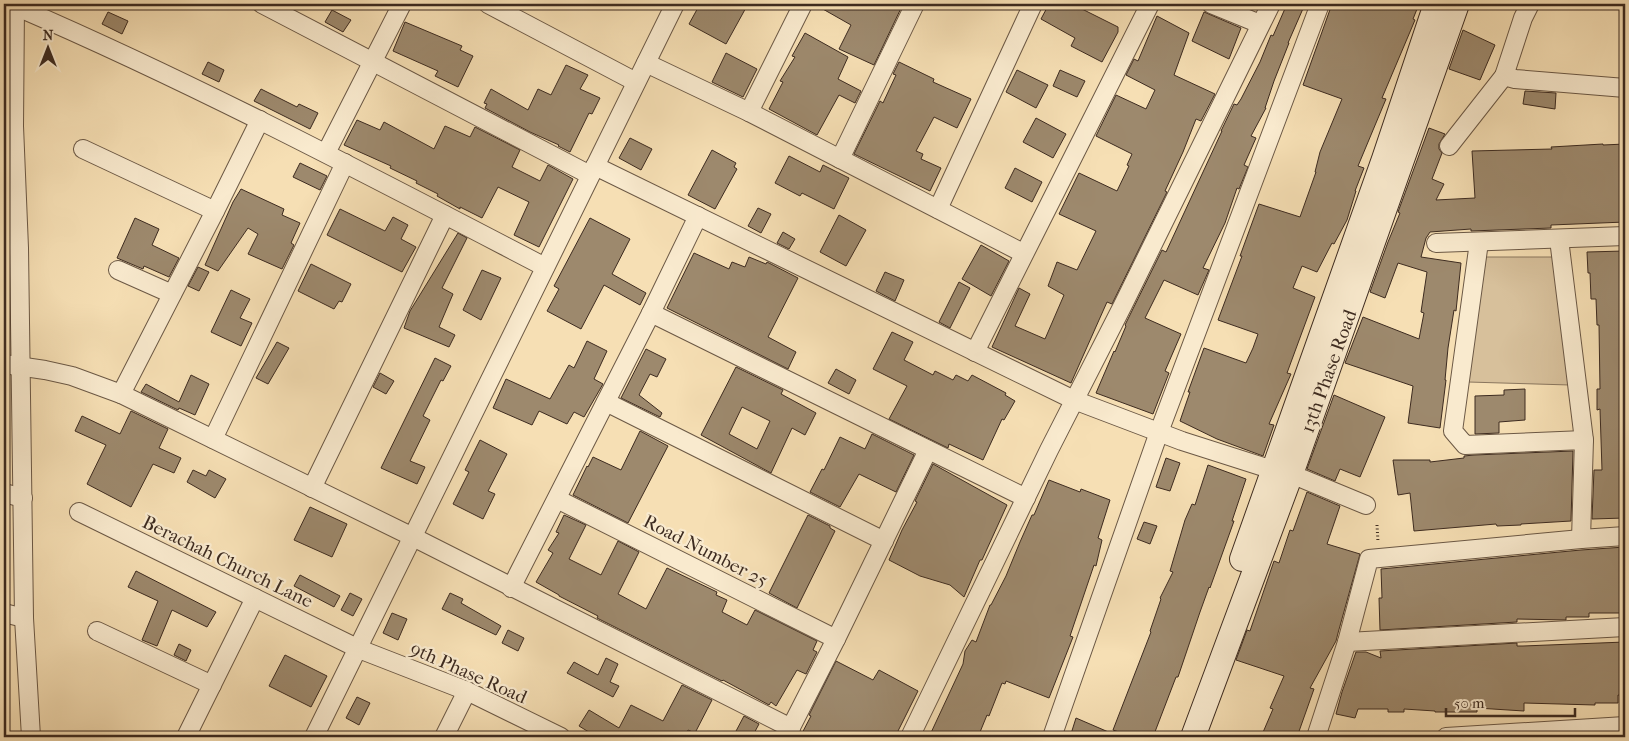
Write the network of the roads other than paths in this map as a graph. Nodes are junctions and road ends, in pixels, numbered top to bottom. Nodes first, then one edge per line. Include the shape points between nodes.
1 (262, 4) edge
2 (402, 4) edge
3 (488, 4) edge
4 (675, 4) edge
5 (804, 4) edge
6 (915, 4) edge
7 (1033, 4) edge
8 (1150, 4) edge
9 (1211, 4) edge
10 (1271, 4) edge
11 (1320, 4) edge
12 (1436, 4) edge
13 (1457, 4) edge
14 (1530, 4) edge
15 (11, 5) edge
16 (513, 9) edge
17 (1260, 24) junction
18 (373, 61) junction
19 (646, 62) junction
20 (1504, 76) junction
21 (636, 82) junction
22 (1625, 88) edge
23 (749, 112) junction
24 (260, 120) junction
25 (9, 125) edge
26 (1449, 146) dead end
27 (83, 149) dead end
28 (326, 153) junction
29 (840, 159) junction
30 (345, 163) junction
31 (593, 170) junction
32 (938, 209) junction
33 (215, 211) junction
34 (445, 215) junction
35 (698, 216) junction
36 (1625, 236) edge
37 (1559, 240) junction
38 (1479, 242) junction
39 (1436, 243) dead end
40 (11, 246) edge
41 (1023, 253) junction
42 (545, 267) junction
43 (118, 270) dead end
44 (172, 294) junction
45 (651, 313) junction
46 (975, 352) junction
47 (12, 366) edge
48 (121, 394) junction
49 (1074, 400) junction
50 (606, 402) junction
51 (1305, 407) junction
52 (1159, 432) junction
53 (213, 439) junction
54 (1584, 440) junction
55 (928, 450) junction
56 (1282, 472) junction
57 (312, 488) junction
58 (4, 493) edge
59 (23, 498) junction
60 (1026, 498) junction
61 (557, 499) junction
62 (1366, 505) dead end
63 (79, 512) dead end
64 (1259, 535) junction
65 (1625, 536) edge
66 (413, 537) junction
67 (1581, 539) junction
68 (884, 541) junction
69 (511, 588) junction
70 (256, 598) junction
71 (4, 613) edge
72 (24, 618) junction
73 (1625, 626) edge
74 (98, 631) dead end
75 (836, 640) junction
76 (1347, 642) junction
77 (359, 649) junction
78 (212, 685) junction
79 (467, 691) junction
80 (1620, 730) edge
81 (788, 733) edge
82 (31, 737) edge
83 (186, 737) edge
84 (314, 737) edge
85 (444, 737) edge
86 (561, 737) edge
87 (910, 737) edge
88 (1052, 737) edge
89 (1178, 737) edge
90 (1193, 737) edge
91 (1316, 737) edge
92 (1446, 737) edge

1 - 18 street
2 - 18 street
3 - 16 street
4 - 19 street
5 - 23 street
6 - 29 street
7 - 32 street
8 - 41 street
9 - 17 street
10 - 17 street
11 - 52 street
12 - 51 street, 13th Phase Road
13 - 51 street, 13th Phase Road
14 - 20 street
15 - 24 street via 80,34
15 - 25 street
16 - 21 street
17 - 49 street
18 - 28 street
18 - 31 street
19 - 21 street
19 - 23 street
20 - 22 street
20 - 26 street
21 - 31 street
23 - 29 street
24 - 28 street
24 - 33 street
25 - 40 street
27 - 33 street
28 - 30 street
29 - 32 street
30 - 34 street
30 - 53 street
31 - 35 street
31 - 42 street
32 - 41 street
33 - 44 street
34 - 42 street
34 - 57 street
35 - 45 street
35 - 46 street
36 - 37 street
37 - 38 street
37 - 54 street
38 - 39 street
38 - 54 street via 1453,431 1465,445
40 - 47 street
41 - 46 street
42 - 66 street
43 - 44 street
44 - 48 street
45 - 50 street
45 - 55 street
46 - 49 street
47 - 48 street via 72,376
47 - 59 street
48 - 53 street
49 - 52 street
49 - 60 street
50 - 61 street
50 - 68 street
51 - 56 street, 13th Phase Road
52 - 56 street
52 - 88 street
53 - 57 street
54 - 67 street
55 - 60 street
55 - 68 street
56 - 62 street
56 - 64 street, 13th Phase Road
57 - 66 street
58 - 59 street
59 - 72 street
60 - 87 street
61 - 69 street
61 - 75 street, Road Number 25
63 - 70 street, Berachah Church Lane
64 - 89 street, 13th Phase Road
64 - 90 street, 13th Phase Road
65 - 67 street
66 - 69 street
66 - 77 street
67 - 76 street via 1369,559
68 - 75 street
69 - 81 street
70 - 77 street, Berachah Church Lane
70 - 78 street
71 - 72 street
72 - 82 street
73 - 76 street
74 - 78 street
75 - 81 street
76 - 91 street
77 - 79 street, 9th Phase Road
77 - 84 street
78 - 83 street
79 - 85 street
79 - 86 street, 9th Phase Road
80 - 92 street

